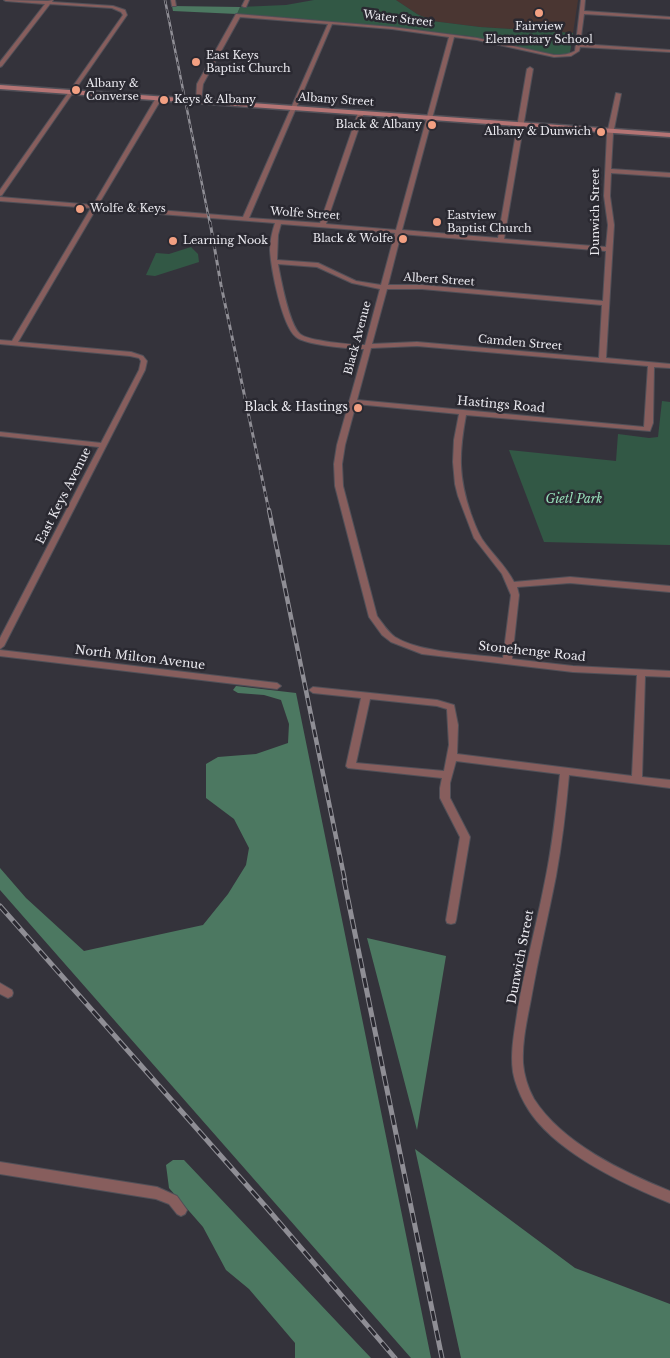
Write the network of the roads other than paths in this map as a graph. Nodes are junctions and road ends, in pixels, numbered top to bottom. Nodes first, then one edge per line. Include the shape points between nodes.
1 (6, 0) edge
2 (97, 0) edge
3 (102, 0) edge
4 (247, 0) edge
5 (583, 0) edge
6 (50, 1) edge
7 (244, 6) dead end
8 (120, 9) joint
9 (581, 12) junction
10 (670, 18) edge
11 (331, 22) junction
12 (452, 36) junction
13 (578, 46) junction
14 (670, 51) edge
15 (0, 64) edge
16 (530, 68) dead end
17 (0, 87) edge
18 (70, 92) junction
19 (618, 94) dead end
20 (159, 98) junction
21 (198, 101) junction
22 (293, 108) junction
23 (361, 113) junction
24 (430, 118) junction
25 (521, 124) junction
26 (611, 131) junction
27 (670, 135) edge
28 (608, 171) junction
29 (670, 176) edge
30 (0, 194) edge
31 (0, 199) edge
32 (94, 207) junction
33 (245, 220) junction
34 (278, 223) junction
35 (322, 226) junction
36 (399, 232) junction
37 (501, 240) junction
38 (610, 249) junction
39 (275, 262) junction
40 (384, 287) junction
41 (606, 303) junction
42 (0, 342) edge
43 (14, 343) junction
44 (367, 347) junction
45 (602, 360) junction
46 (652, 365) junction
47 (670, 366) edge
48 (353, 402) junction
49 (463, 413) junction
50 (0, 434) edge
51 (102, 445) junction
52 (512, 585) junction
53 (670, 589) edge
54 (394, 640) joint
55 (0, 646) edge
56 (0, 653) edge
57 (507, 662) junction
58 (641, 673) junction
59 (670, 674) edge
60 (277, 686) dead end
61 (313, 690) dead end
62 (366, 696) junction
63 (452, 757) junction
64 (565, 771) junction
65 (447, 775) junction
66 (637, 780) junction
67 (670, 784) edge
68 (451, 920) dead end
69 (0, 1168) edge
70 (670, 1197) edge
71 (181, 1210) dead end

1 - 6 street
2 - 3 street
4 - 7 street
5 - 9 street
6 - 8 street
6 - 15 street
8 - 18 street via 125,15
9 - 10 street
9 - 13 street
11 - 12 street, Water Street
11 - 21 street, Water Street via 238,15 200,84
11 - 22 street
12 - 13 street, Water Street via 554,56 575,53
12 - 24 street, Black Avenue
13 - 14 street
16 - 25 street
17 - 18 street, Albany Street
18 - 20 street, Albany Street
18 - 30 street
19 - 26 street, Dunwich Street
20 - 21 street, Albany Street
20 - 32 street
21 - 22 street, Albany Street
22 - 23 street, Albany Street
22 - 33 street
23 - 24 street, Albany Street
23 - 35 street
24 - 25 street, Albany Street
24 - 36 street, Black Avenue
25 - 26 street, Albany Street
25 - 37 street
26 - 27 street, Albany Street
26 - 28 street, Dunwich Street
28 - 29 street
28 - 38 street, Dunwich Street
31 - 32 street, Wolfe Street
32 - 33 street, Wolfe Street
32 - 43 street
33 - 34 street, Wolfe Street
34 - 35 street, Wolfe Street
34 - 39 street via 273,242
35 - 36 street, Wolfe Street
36 - 37 street, Wolfe Street
36 - 40 street, Black Avenue
37 - 38 street, Wolfe Street
38 - 41 street, Dunwich Street
39 - 40 street, Albert Street via 318,265 354,282
39 - 44 street, Camden Street via 294,334 315,342
40 - 41 street, Albert Street via 422,287
40 - 44 street, Black Avenue
41 - 45 street, Dunwich Street
42 - 43 street
43 - 51 street, East Keys Avenue via 141,357 144,365
44 - 45 street, Camden Street via 417,344
44 - 48 street, Black Avenue
45 - 46 street, Camden Street
46 - 47 street, Camden Street
46 - 49 street, Hastings Road via 647,429
48 - 49 street, Hastings Road
48 - 54 street, Black Avenue via 340,455 339,486 373,617
49 - 52 street via 455,462 459,490 478,539 507,574
50 - 51 street
51 - 55 street, East Keys Avenue
52 - 53 street via 570,580
52 - 57 street via 515,604
54 - 57 street, Stonehenge Road via 422,651
56 - 60 street, North Milton Avenue
57 - 58 street, Stonehenge Road via 573,670
58 - 59 street, Stonehenge Road
58 - 66 street
61 - 62 street
62 - 63 street via 451,707
62 - 65 street via 351,766
63 - 64 street
63 - 65 street
64 - 66 street
64 - 70 street, Dunwich Street via 554,863 527,989 518,1058 521,1082 526,1095 546,1122 561,1135 614,1171
65 - 68 street via 445,800 465,837
66 - 67 street
69 - 71 street via 157,1193 173,1200

